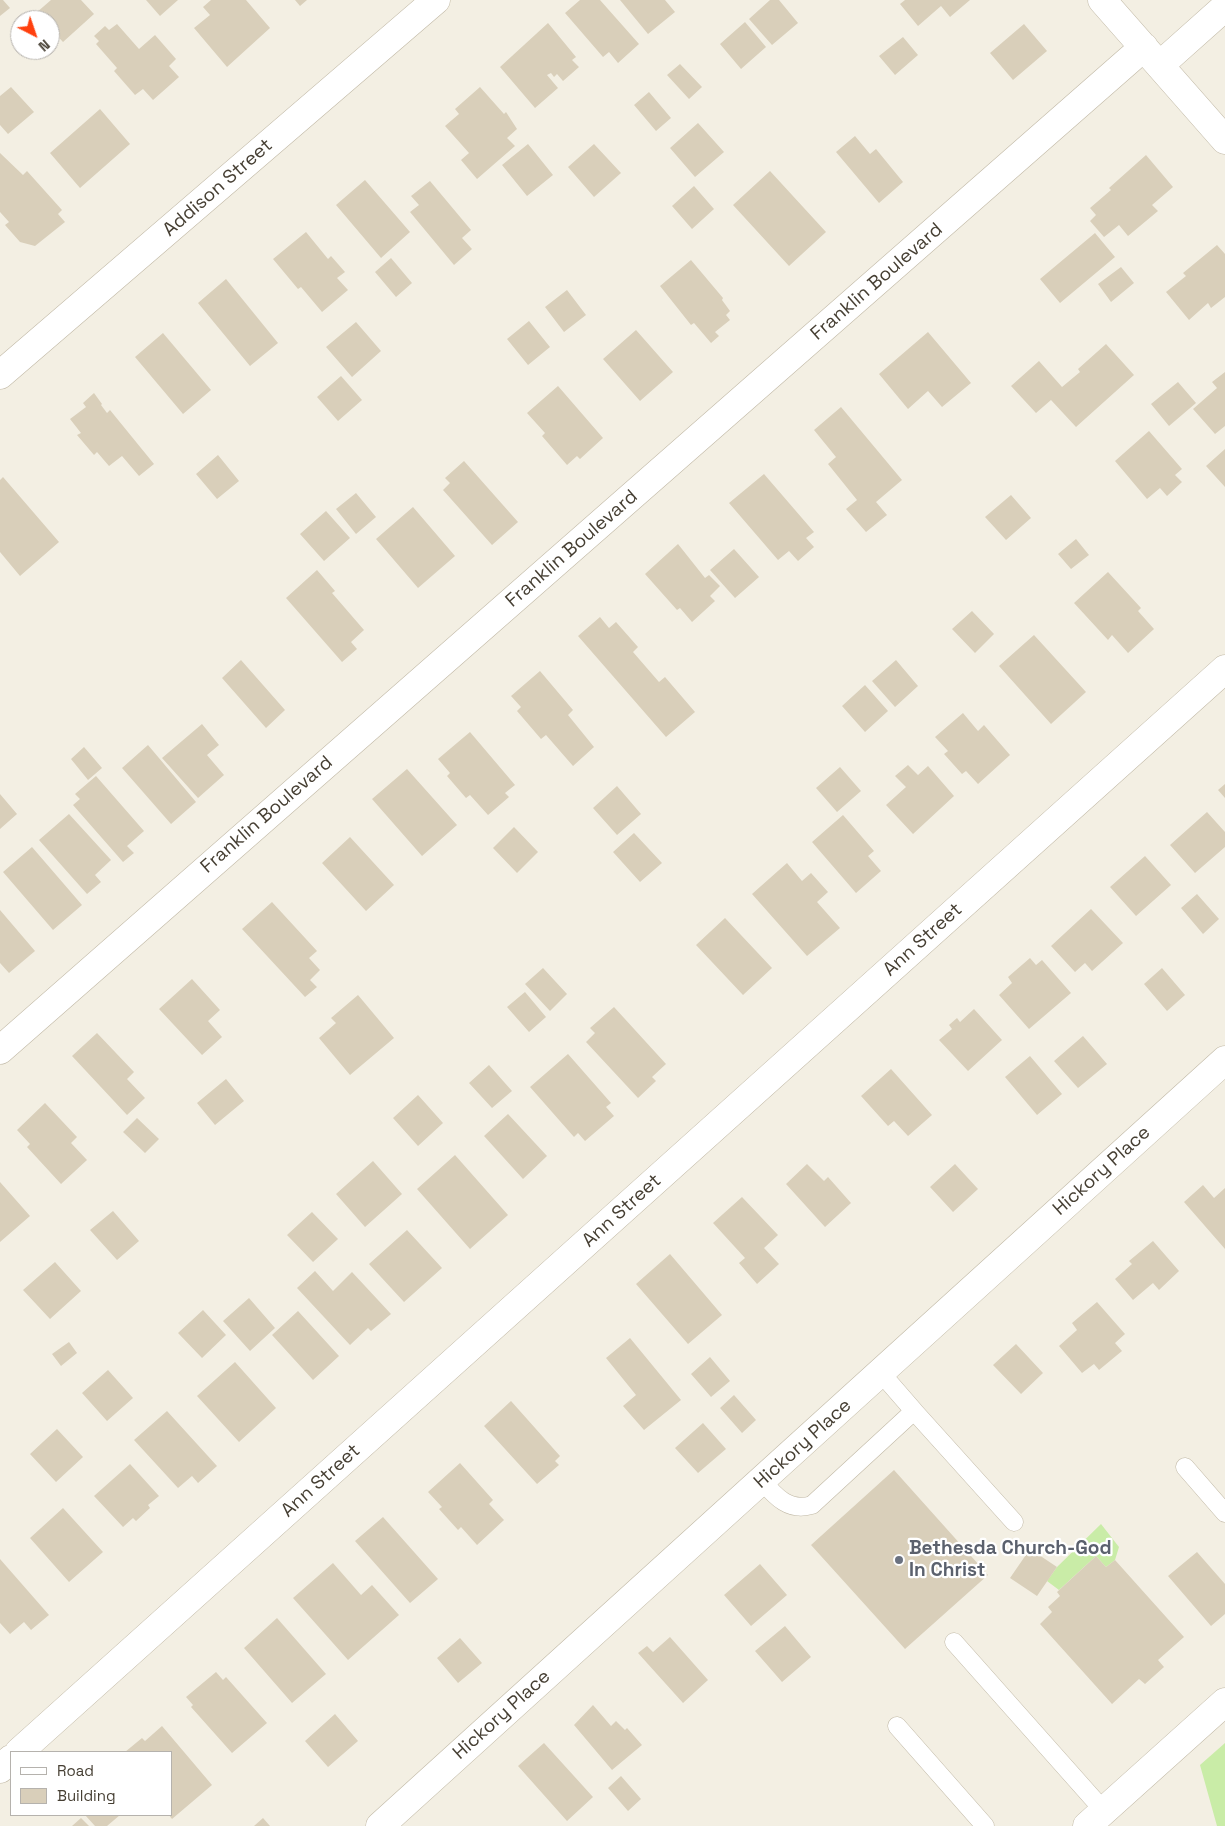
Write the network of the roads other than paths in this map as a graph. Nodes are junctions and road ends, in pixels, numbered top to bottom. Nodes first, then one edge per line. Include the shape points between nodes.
1 (436, 0) edge
2 (1102, 0) edge
3 (1225, 7) edge
4 (1152, 56) junction
5 (1225, 140) edge
6 (0, 375) edge
7 (1225, 669) edge
8 (0, 1050) edge
9 (1225, 1060) edge
10 (881, 1373) junction
11 (914, 1411) junction
12 (1185, 1467) dead end
13 (762, 1482) junction
14 (1225, 1513) edge
15 (1014, 1522) dead end
16 (954, 1642) dead end
17 (1225, 1702) edge
18 (896, 1726) dead end
19 (20, 1751) edge
20 (10, 1760) edge
21 (0, 1769) edge
22 (1096, 1819) edge
23 (380, 1826) edge
24 (985, 1826) edge

1 - 6 street, Addison Street
2 - 4 street
3 - 4 street, Franklin Boulevard
4 - 5 street
4 - 8 street, Franklin Boulevard
7 - 19 street, Ann Street
9 - 10 street, Hickory Place
10 - 11 lane
10 - 13 street, Hickory Place
11 - 13 lane via 812,1505 787,1505
11 - 15 lane
12 - 14 lane
13 - 23 street, Hickory Place
16 - 22 lane
17 - 22 street
18 - 24 lane
20 - 21 street

